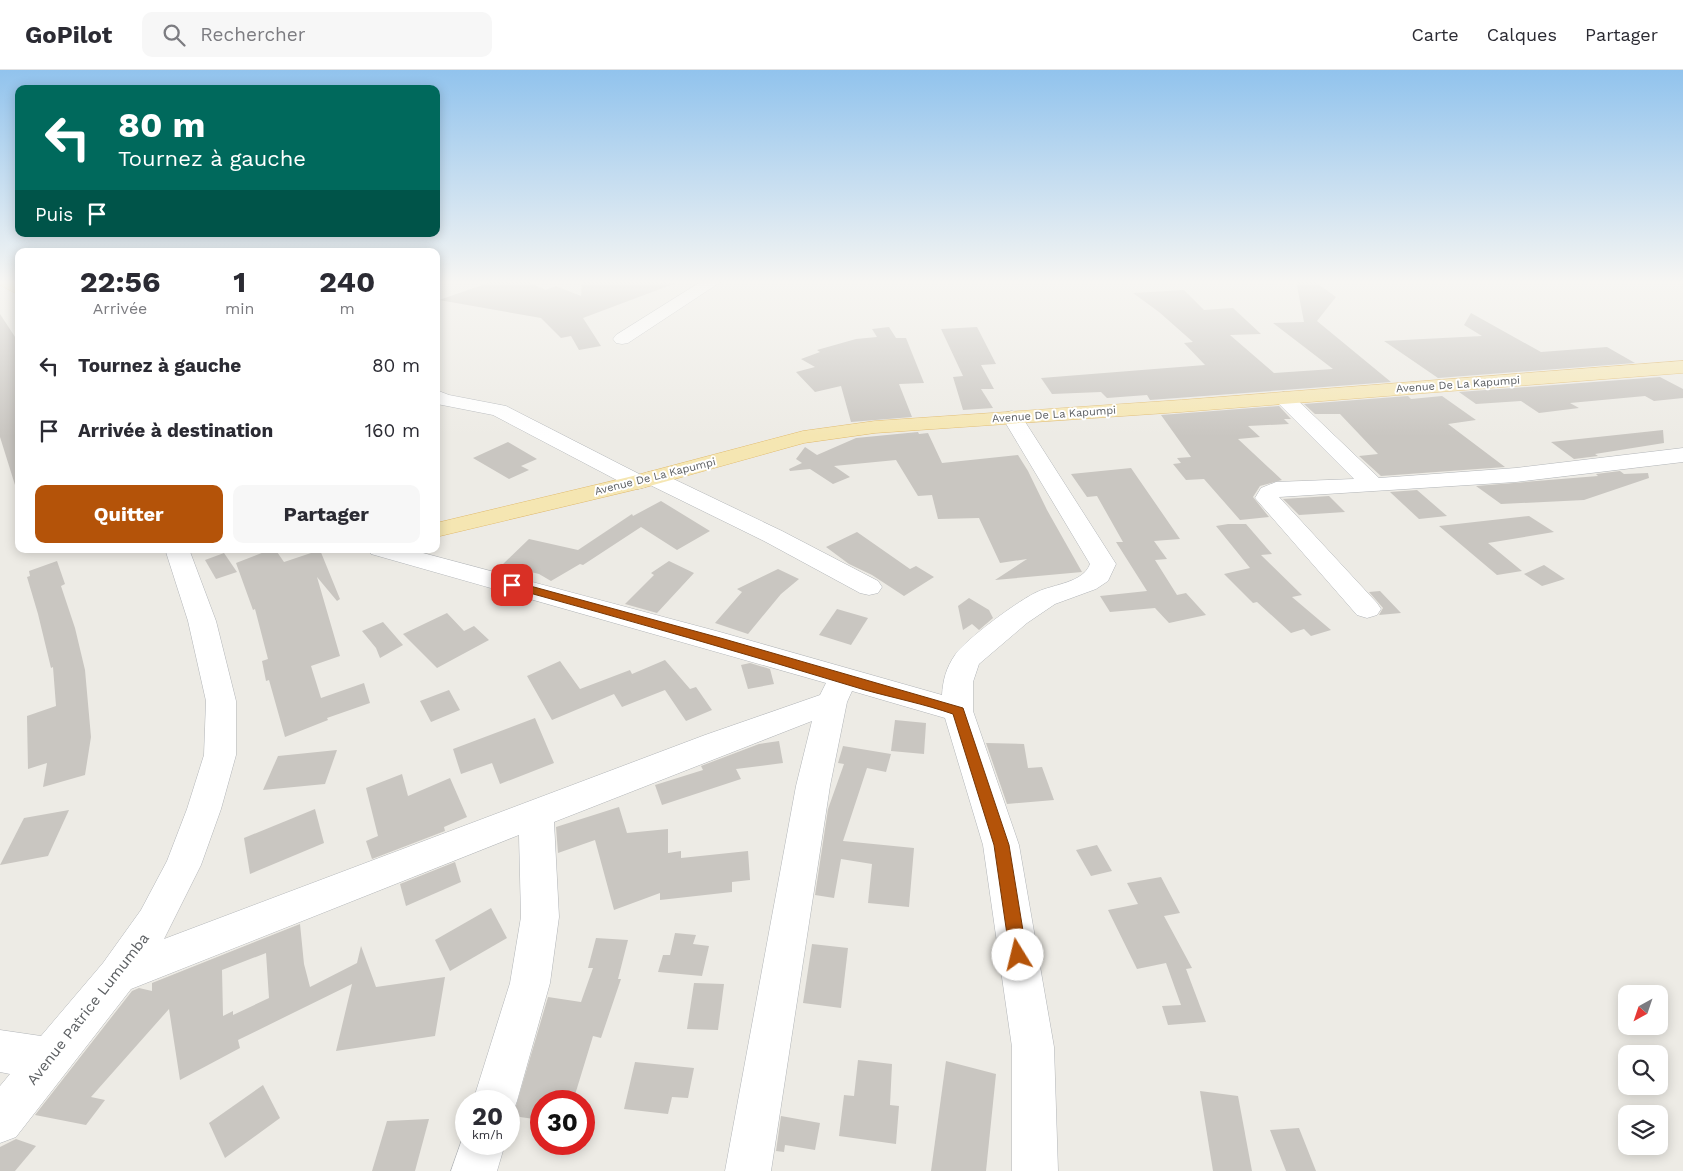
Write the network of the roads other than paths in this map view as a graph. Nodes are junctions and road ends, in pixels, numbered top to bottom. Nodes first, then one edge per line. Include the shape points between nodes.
1 (633, 332) edge
2 (622, 339) dead end
3 (1683, 367) edge
4 (440, 398) edge
5 (1284, 398) junction
6 (1012, 417) junction
7 (1683, 456) edge
8 (646, 480) junction
9 (1373, 485) junction
10 (440, 529) edge
11 (178, 553) edge
12 (395, 553) edge
13 (869, 587) dead end
14 (1367, 609) dead end
15 (837, 690) junction
16 (958, 711) junction
17 (536, 814) junction
18 (117, 976) junction
19 (0, 1051) edge
20 (50, 1059) junction
21 (498, 1090) edge
22 (0, 1121) edge
23 (479, 1155) edge
24 (474, 1171) edge
25 (748, 1171) edge
26 (1035, 1171) edge

1 - 2 street
3 - 5 main road, Avenue De La Kapumpi
4 - 8 street via 499,410
5 - 6 main road, Avenue De La Kapumpi
5 - 9 street
6 - 8 main road, Avenue De La Kapumpi via 875,427 803,437
6 - 16 street via 1103,564 1099,575 1087,583 1046,598 1017,617 969,657 957,680
7 - 9 street via 1516,475
8 - 10 main road, Avenue De La Kapumpi
8 - 13 street via 773,536
9 - 14 street via 1276,489 1269,492 1267,498
11 - 18 street, Avenue Patrice Lumumba via 202,621 220,701 220,755 183,865 154,922
12 - 15 street via 720,642
15 - 16 street via 886,692
15 - 17 street via 716,744
15 - 25 street via 813,786
16 - 26 street via 1001,845 1033,1047
17 - 18 street
17 - 21 street via 540,917 530,983
18 - 20 street, Avenue Patrice Lumumba
19 - 20 street
20 - 22 street, Avenue Patrice Lumumba
23 - 24 street

